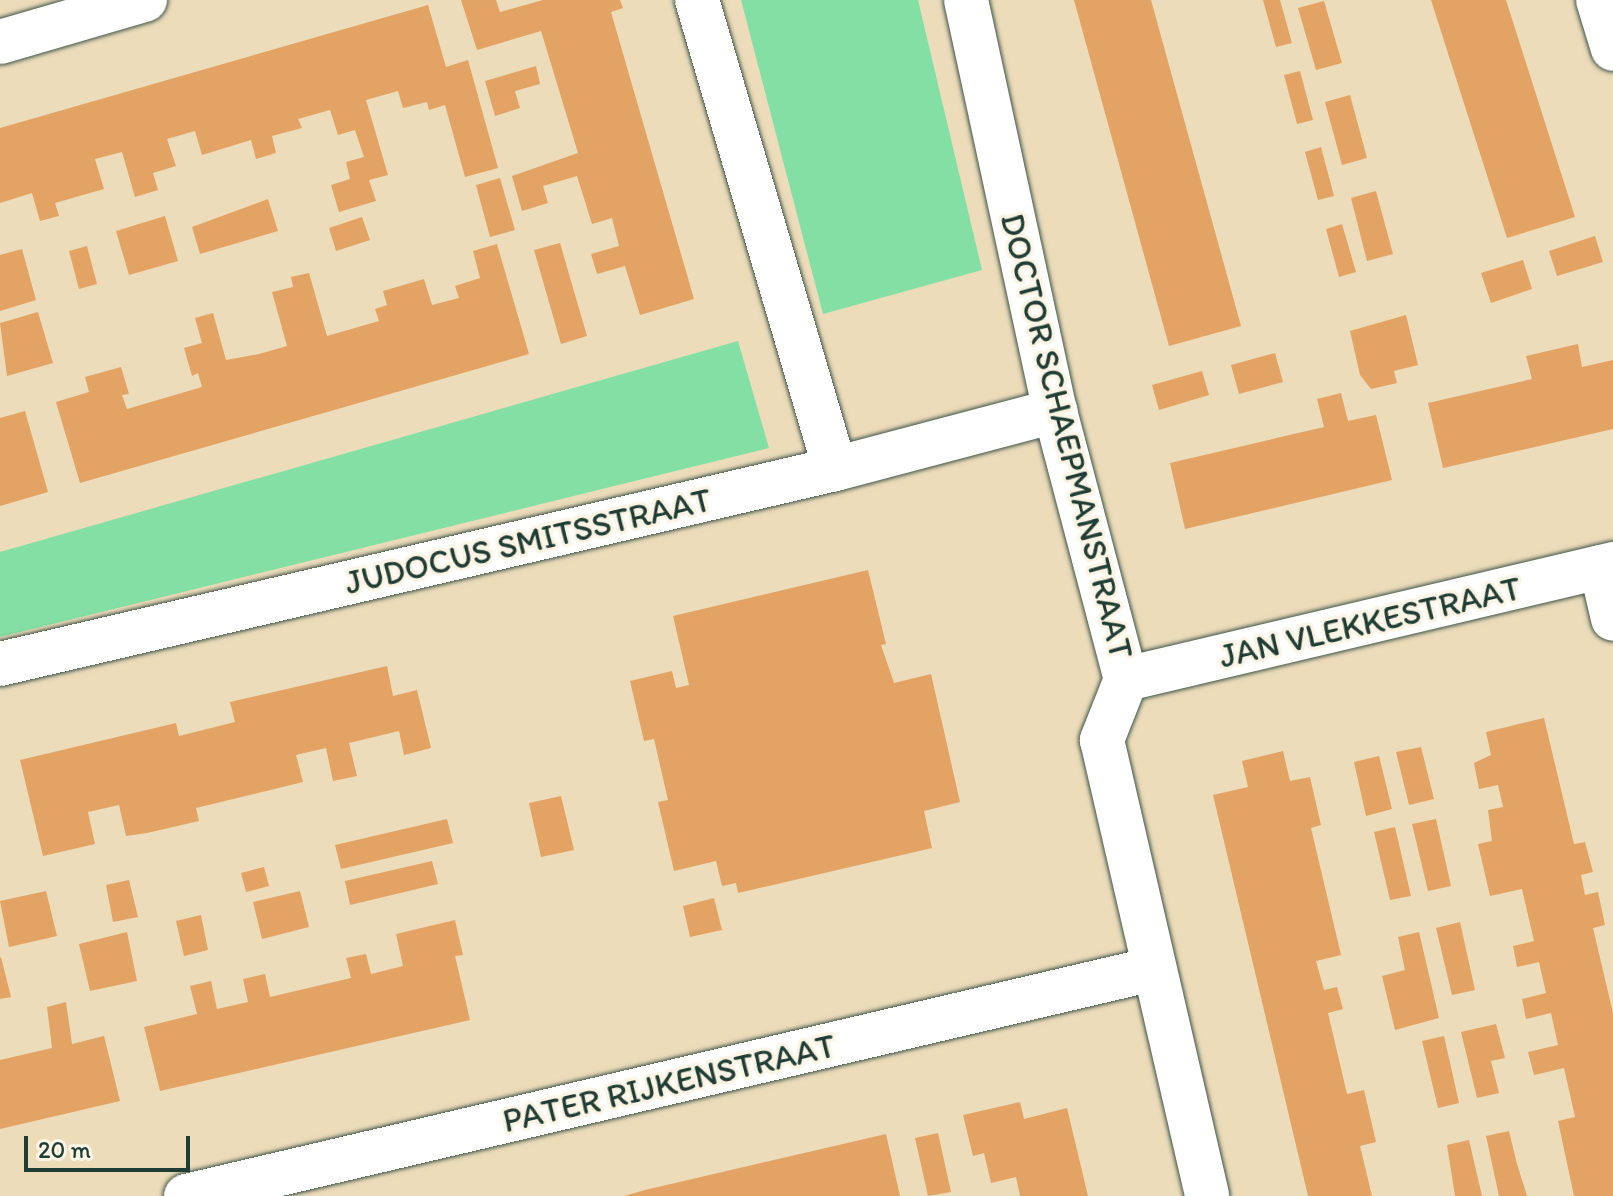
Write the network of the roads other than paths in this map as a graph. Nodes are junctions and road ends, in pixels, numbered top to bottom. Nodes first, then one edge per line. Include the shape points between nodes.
1 (145, 0) edge
2 (697, 0) edge
3 (966, 0) edge
4 (1598, 0) edge
5 (0, 42) edge
6 (1613, 49) edge
7 (1055, 411) junction
8 (835, 469) junction
9 (1607, 566) edge
10 (1613, 619) edge
11 (0, 664) edge
12 (1126, 679) junction
13 (1153, 969) junction
14 (186, 1196) edge
15 (1207, 1196) edge

1 - 5 street
2 - 8 street
3 - 7 street, DOCTOR SCHAEPMANSTRAAT
4 - 6 street
7 - 8 street, JUDOCUS SMITSSTRAAT
7 - 12 street, DOCTOR SCHAEPMANSTRAAT
8 - 11 street, JUDOCUS SMITSSTRAAT
9 - 10 street
9 - 12 street, JAN VLEKKESTRAAT
12 - 13 street, DOCTOR SCHAEPMANSTRAAT via 1102,740
13 - 14 street, PATER RIJKENSTRAAT
13 - 15 street, DOCTOR SCHAEPMANSTRAAT

